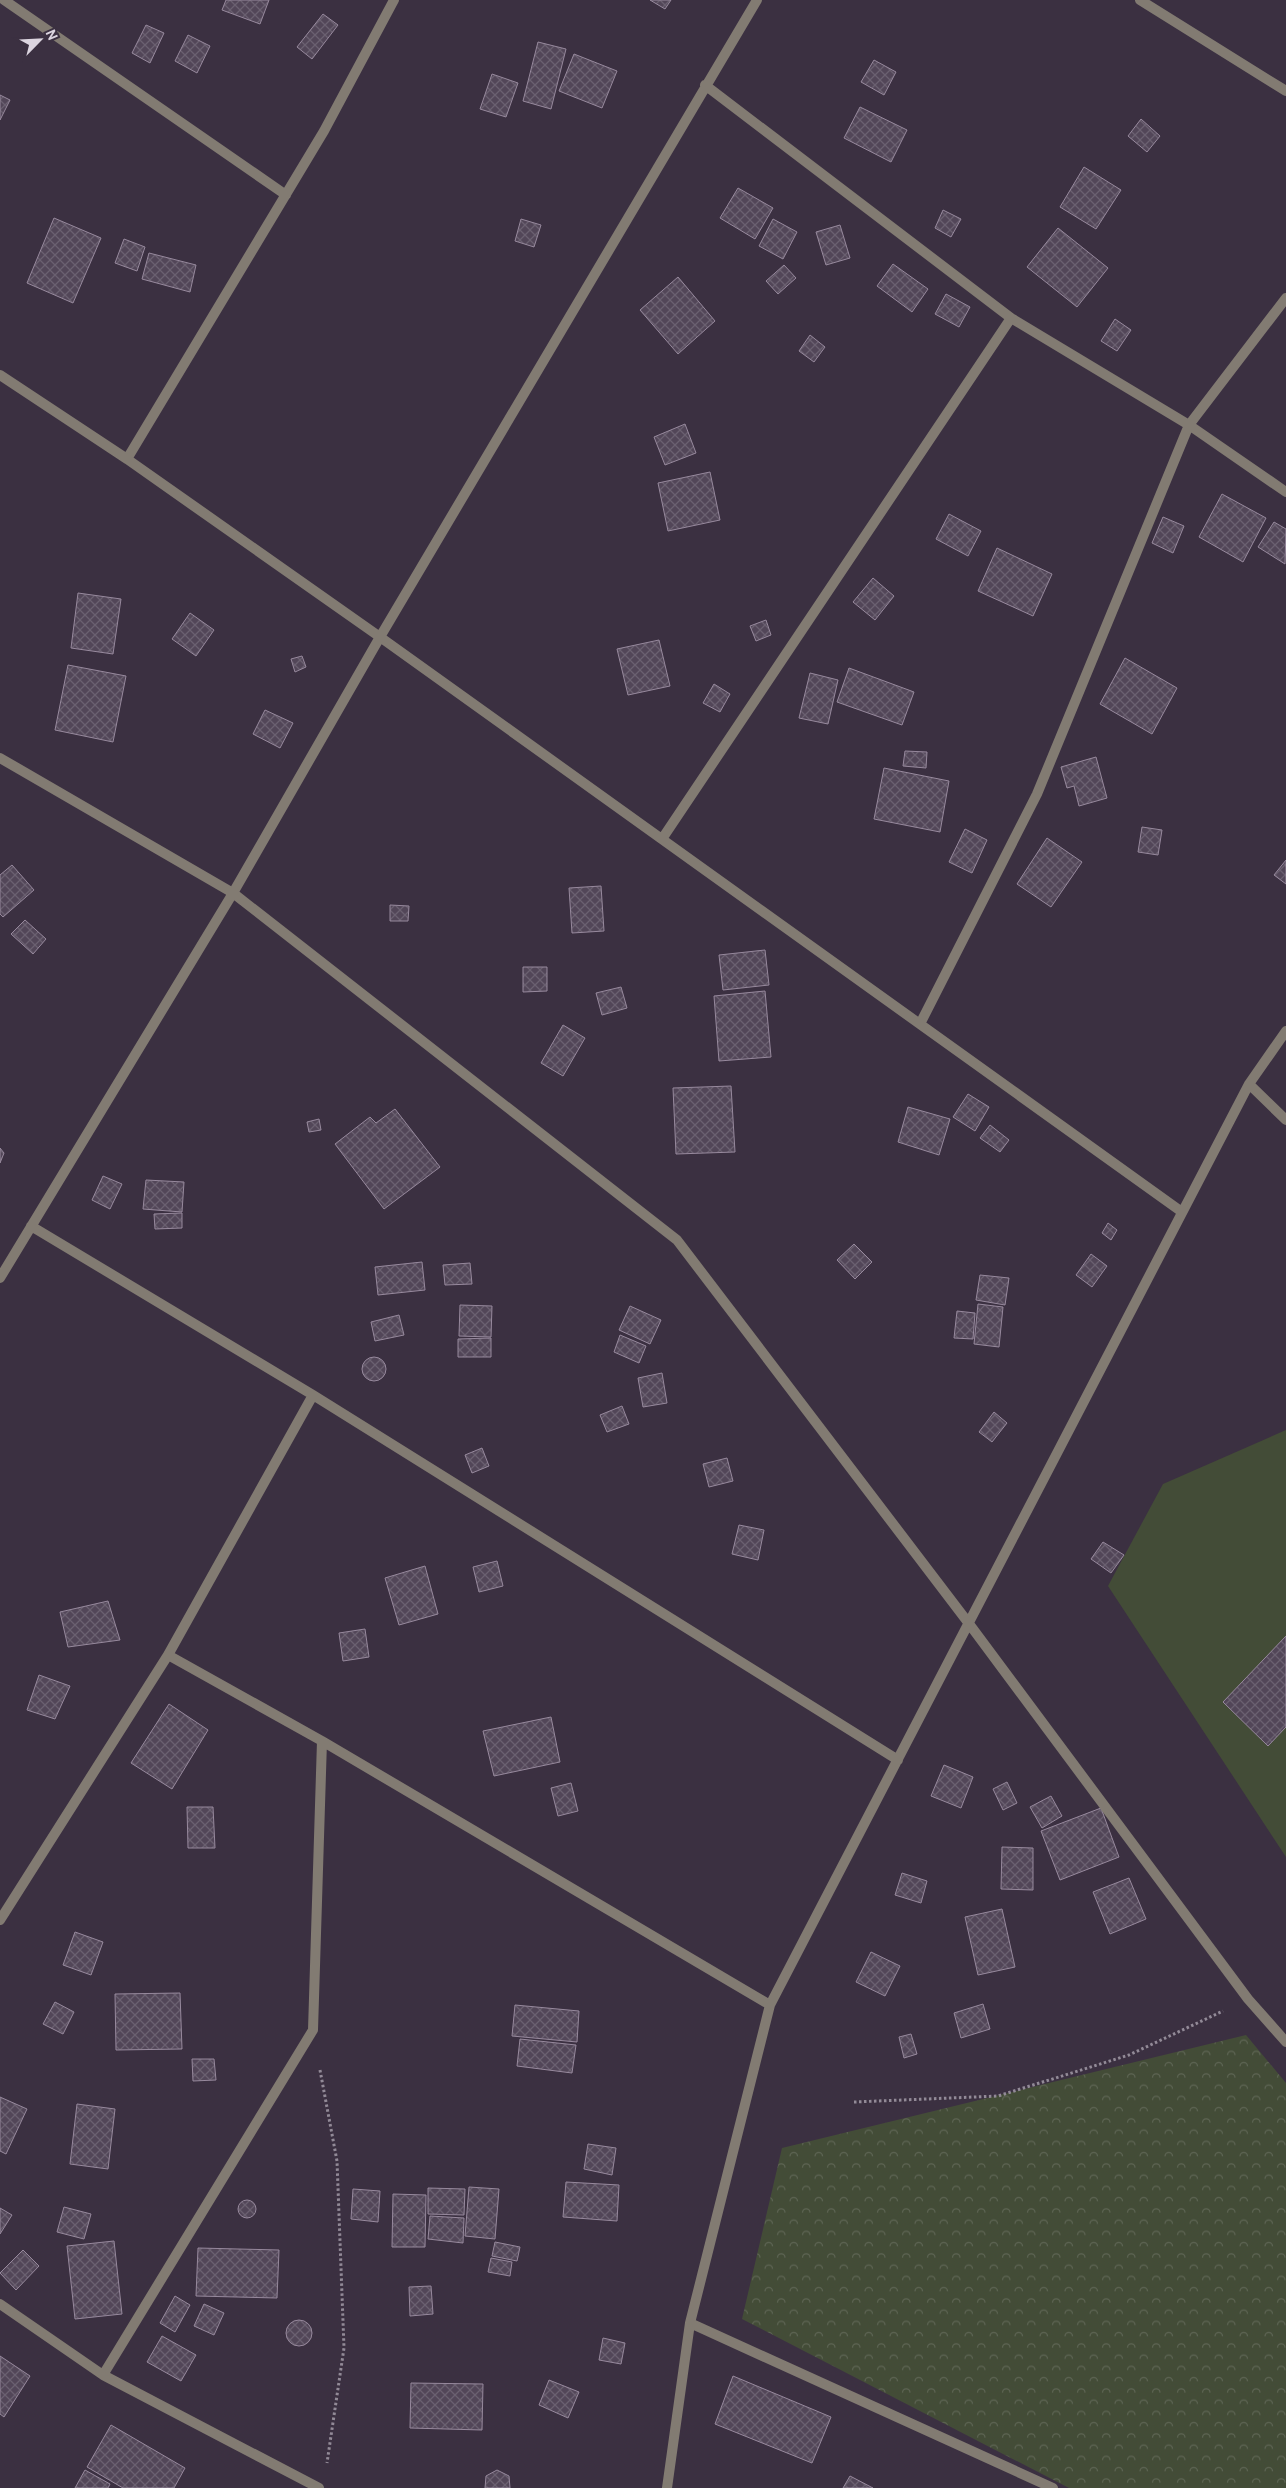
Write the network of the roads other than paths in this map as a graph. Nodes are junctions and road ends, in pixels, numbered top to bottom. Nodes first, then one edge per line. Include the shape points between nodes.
1 (4, 0) edge
2 (394, 0) edge
3 (757, 0) edge
4 (1140, 0) edge
5 (706, 84) junction
6 (1286, 91) edge
7 (286, 194) junction
8 (1286, 298) edge
9 (1011, 318) junction
10 (0, 375) edge
11 (1189, 425) junction
12 (127, 459) junction
13 (1286, 492) edge
14 (380, 637) junction
15 (0, 758) edge
16 (662, 840) junction
17 (232, 893) junction
18 (920, 1024) junction
19 (1286, 1031) edge
20 (1249, 1084) junction
21 (1286, 1120) edge
22 (1182, 1212) junction
23 (30, 1226) junction
24 (0, 1278) edge
25 (313, 1395) junction
26 (970, 1625) junction
27 (168, 1654) junction
28 (322, 1741) junction
29 (898, 1760) junction
30 (0, 1920) edge
31 (770, 2005) junction
32 (1286, 2042) edge
33 (0, 2304) edge
34 (690, 2323) junction
35 (103, 2375) junction
36 (320, 2488) edge
37 (667, 2488) edge
38 (1053, 2488) edge

1 - 7 street
2 - 7 street via 324,131
3 - 5 street
4 - 6 street
5 - 9 street
5 - 14 street
7 - 12 street
8 - 11 street
9 - 11 street
9 - 16 street
10 - 12 street
11 - 13 street
11 - 18 street via 1037,794
12 - 14 street
14 - 16 street
14 - 17 street
15 - 17 street
16 - 18 street
17 - 23 street
17 - 26 street via 677,1240
18 - 22 street
19 - 20 street
20 - 21 street
20 - 22 street
22 - 26 street
23 - 24 street
23 - 25 street
25 - 27 street
25 - 29 street
26 - 29 street
26 - 32 street via 1248,1999
27 - 28 street
27 - 30 street
28 - 31 street
28 - 35 street via 312,2030
29 - 31 street
31 - 34 street
33 - 35 street
34 - 37 street
34 - 38 street
35 - 36 street

